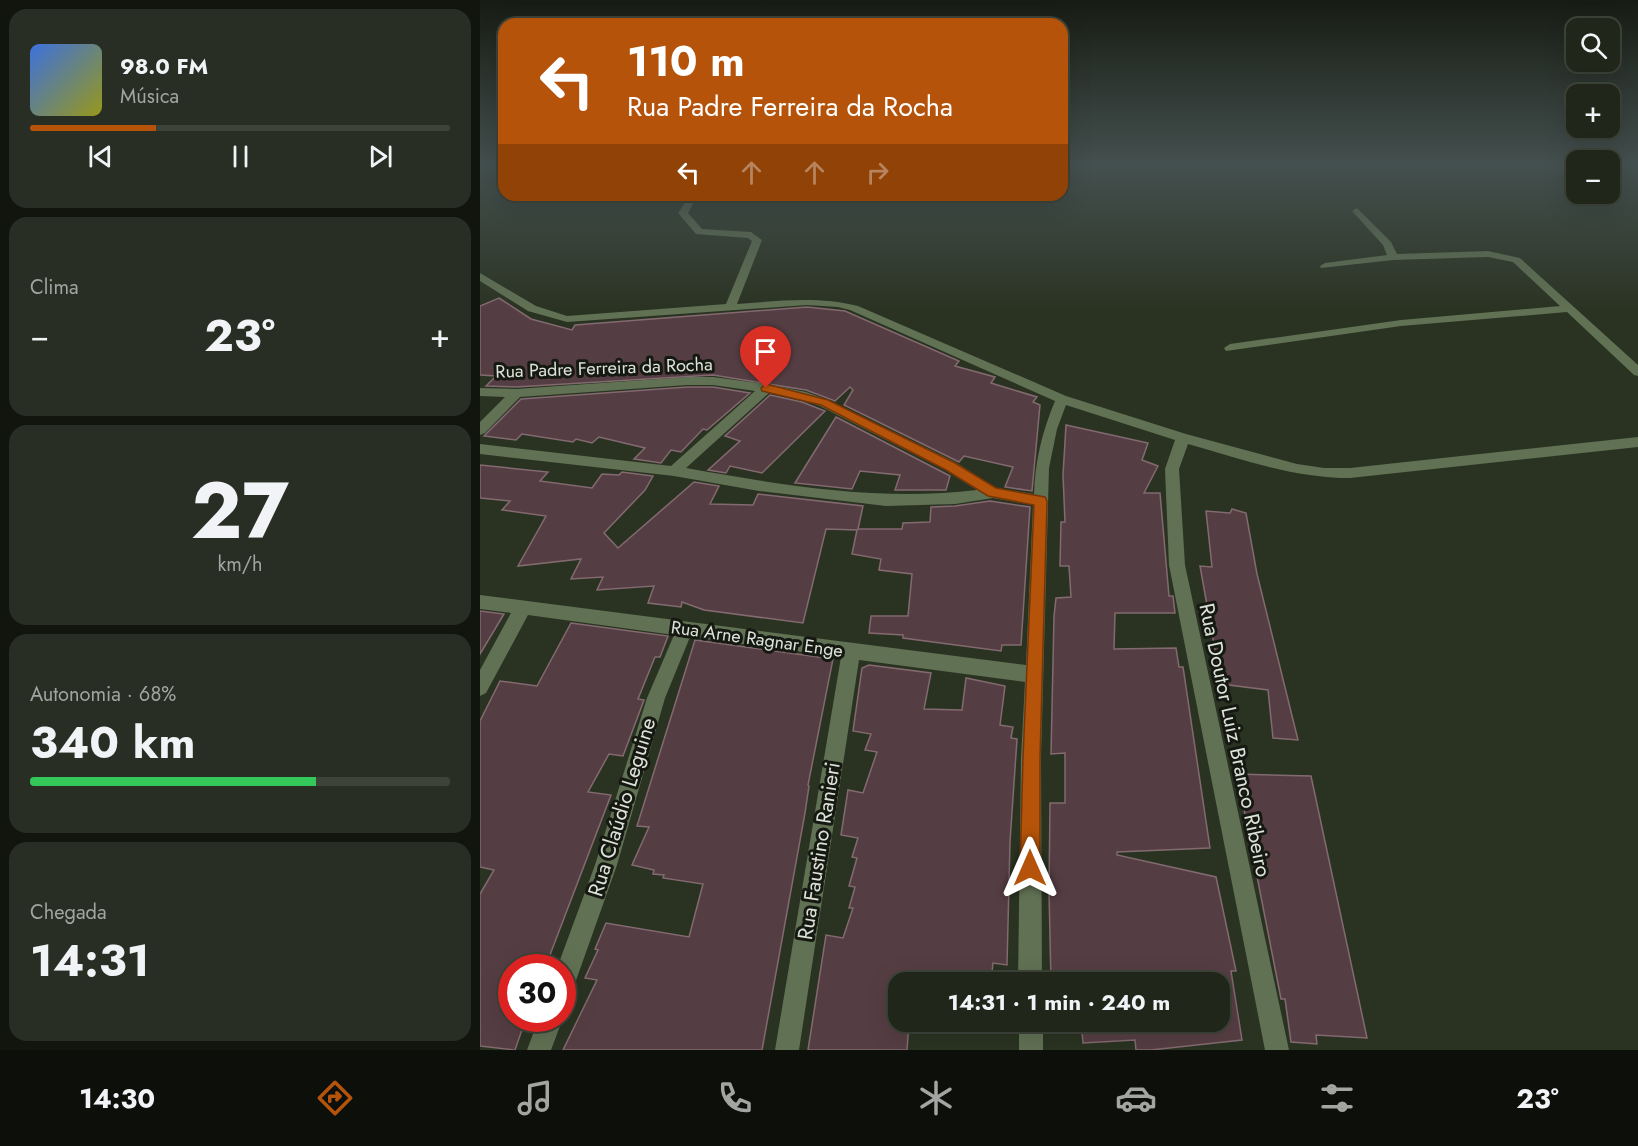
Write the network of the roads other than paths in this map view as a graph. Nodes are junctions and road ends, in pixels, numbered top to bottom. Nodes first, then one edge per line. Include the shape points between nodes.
1 (683, 213) edge
2 (1359, 213) edge
3 (1393, 257) junction
4 (1325, 266) dead end
5 (480, 276) edge
6 (730, 308) junction
7 (1568, 309) junction
8 (1230, 348) dead end
9 (1638, 372) edge
10 (766, 388) junction
11 (480, 392) edge
12 (516, 393) junction
13 (1062, 399) junction
14 (480, 430) edge
15 (1183, 438) junction
16 (1638, 442) edge
17 (480, 449) edge
18 (674, 471) junction
19 (993, 493) junction
20 (1040, 501) junction
21 (480, 602) edge
22 (523, 608) junction
23 (684, 629) junction
24 (851, 652) junction
25 (1035, 675) junction
26 (480, 687) edge
27 (574, 954) edge
28 (1030, 972) edge
29 (546, 1032) edge
30 (1031, 1032) edge
31 (539, 1050) edge
32 (787, 1050) edge
33 (1031, 1050) edge
34 (1276, 1050) edge

1 - 6 street via 699,232 751,235 757,240
2 - 3 street via 1388,244
3 - 4 street
3 - 7 street via 1488,254 1516,260
5 - 6 street via 525,306 567,319
6 - 13 street via 807,302 854,308
7 - 8 street via 1401,323
7 - 9 street
10 - 12 street, Rua Padre Ferreira da Rocha via 687,381
10 - 18 street
10 - 19 street, Rua Padre Ferreira da Rocha via 824,402 950,466
11 - 12 street, Rua Padre Ferreira da Rocha
12 - 14 street
13 - 15 street
13 - 20 street via 1046,445
15 - 16 street via 1324,473 1375,471
15 - 34 street, Rua Doutor Luiz Branco Ribeiro via 1172,469 1177,565
17 - 18 street, Rua Padre Ferreira da Rocha
18 - 19 street, Rua Padre Ferreira da Rocha via 759,486 886,500
19 - 20 street, Rua Padre Ferreira da Rocha
20 - 25 street
21 - 22 street, Rua Arne Ragnar Enge
22 - 23 street, Rua Arne Ragnar Enge
22 - 26 street
23 - 24 street, Rua Arne Ragnar Enge
23 - 27 street, Rua Claúdio Leguine via 656,698 610,854
24 - 25 street, Rua Arne Ragnar Enge
24 - 32 street, Rua Faustino Ranieri
25 - 28 street
29 - 31 street
30 - 33 street

